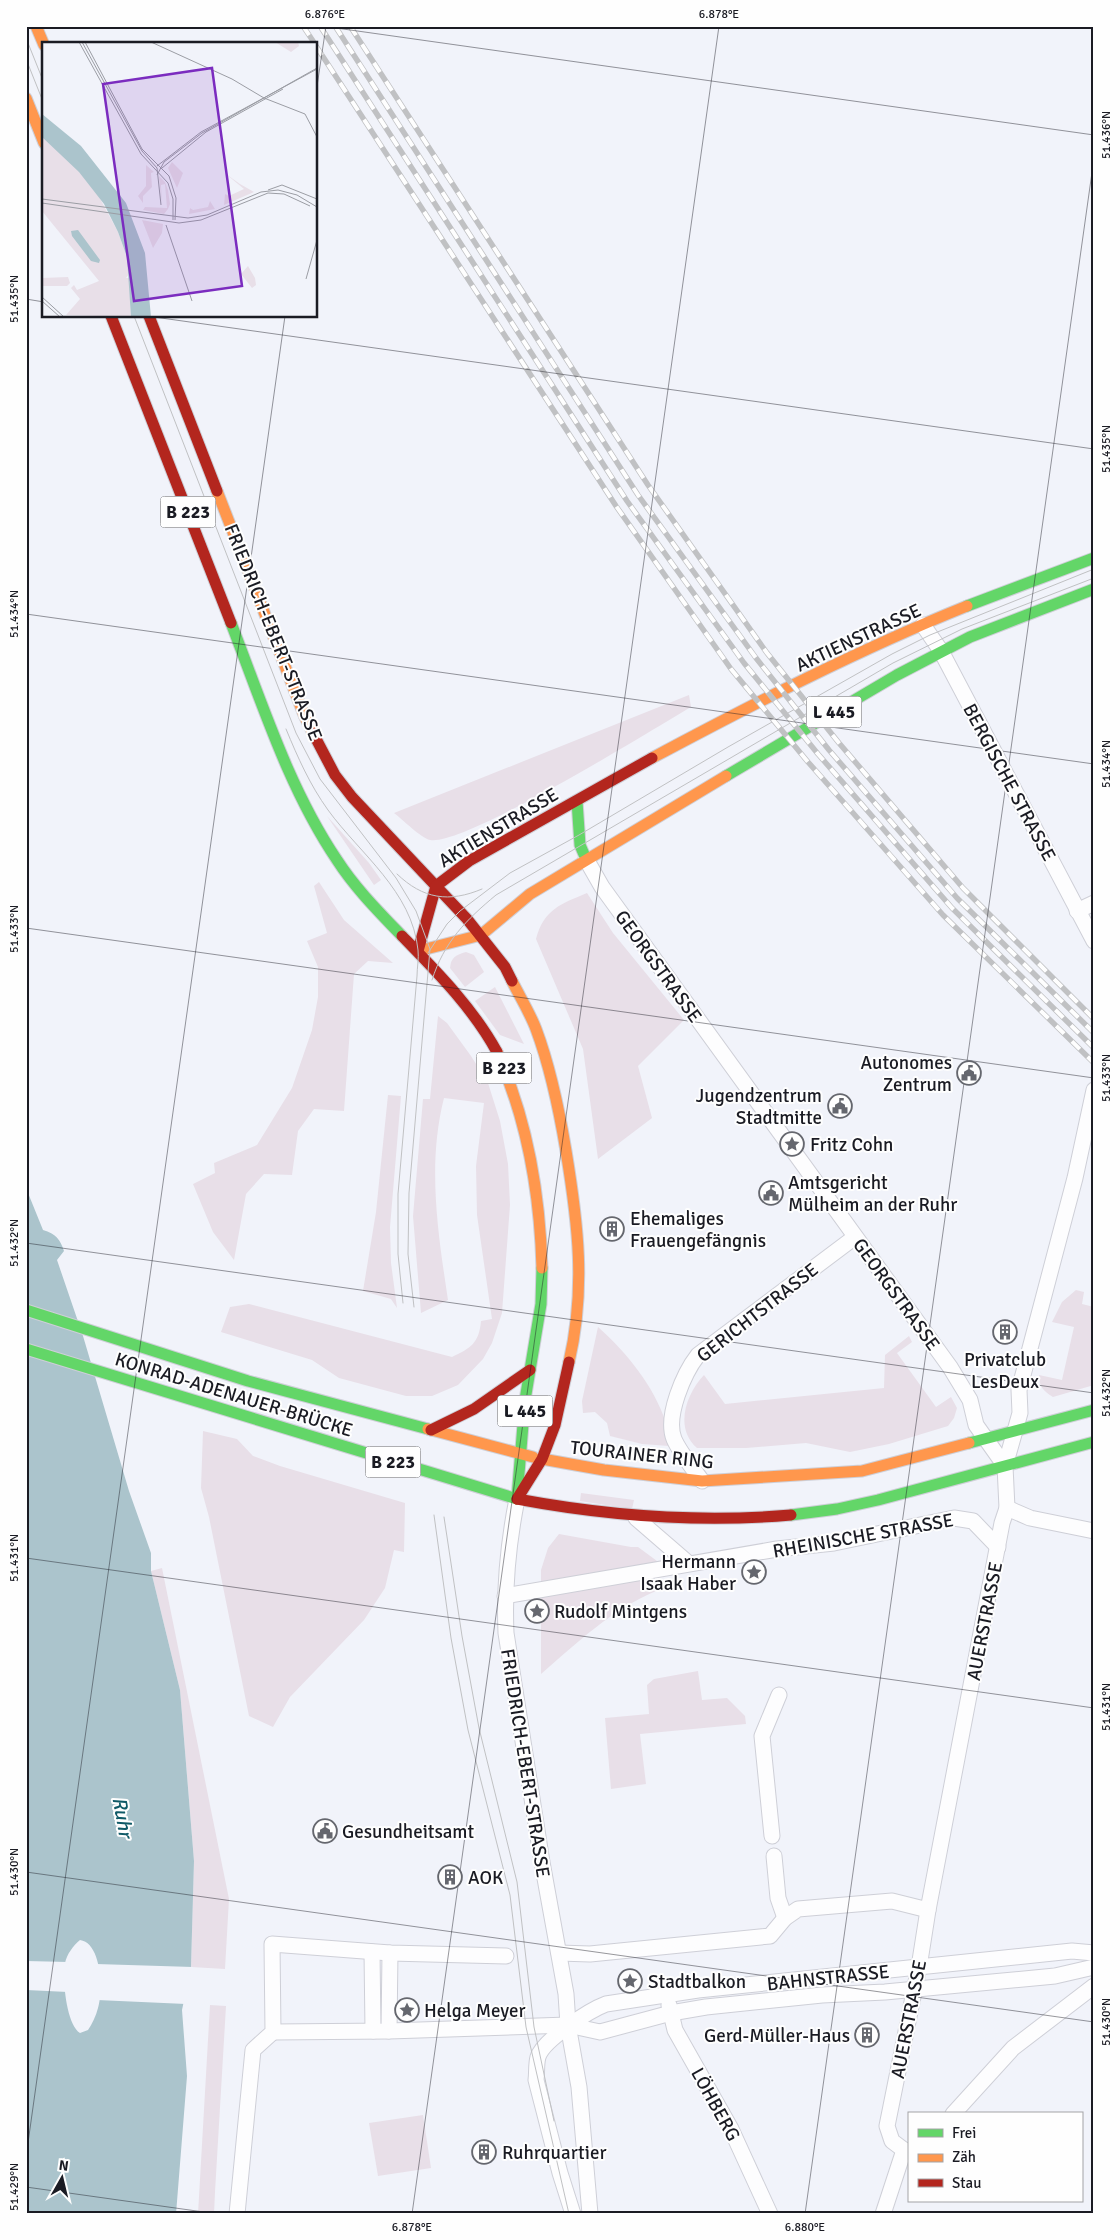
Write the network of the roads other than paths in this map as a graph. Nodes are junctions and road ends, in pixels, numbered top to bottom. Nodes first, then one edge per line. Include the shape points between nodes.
1 (36, 26) edge
2 (43, 42) edge
3 (26, 98) edge
4 (42, 138) edge
5 (111, 318) edge
6 (150, 318) edge
7 (1094, 558) edge
8 (1094, 589) edge
9 (923, 625) junction
10 (941, 652) junction
11 (577, 801) junction
12 (586, 859) junction
13 (436, 886) junction
14 (1094, 903) edge
15 (1077, 911) junction
16 (481, 935) junction
17 (1094, 941) edge
18 (418, 951) junction
19 (1094, 1090) edge
20 (855, 1237) junction
21 (26, 1310) edge
22 (26, 1348) edge
23 (530, 1370) junction
24 (248, 1381) joint
25 (1094, 1410) edge
26 (431, 1430) junction
27 (1014, 1432) junction
28 (984, 1439) junction
29 (1094, 1442) edge
30 (520, 1453) junction
31 (542, 1459) junction
32 (1005, 1466) junction
33 (702, 1481) junction
34 (517, 1500) junction
35 (1007, 1508) junction
36 (636, 1518) junction
37 (1094, 1531) edge
38 (998, 1547) junction
39 (688, 1564) junction
40 (505, 1596) junction
41 (779, 1695) dead end
42 (772, 1836) dead end
43 (774, 1856) dead end
44 (928, 1910) junction
45 (785, 1918) junction
46 (372, 1952) junction
47 (559, 1953) junction
48 (1094, 1953) edge
49 (390, 1954) junction
50 (506, 1956) dead end
51 (919, 1967) junction
52 (1094, 1967) edge
53 (1094, 1986) edge
54 (913, 1990) junction
55 (667, 1994) junction
56 (670, 2013) junction
57 (568, 2025) junction
58 (373, 2031) junction
59 (389, 2031) junction
60 (273, 2032) junction
61 (955, 2112) edge
62 (906, 2150) edge
63 (237, 2214) edge
64 (573, 2214) edge
65 (590, 2214) edge
66 (770, 2214) edge
67 (883, 2214) edge

1 - 2 main road
3 - 4 main road
5 - 18 main road, FRIEDRICH-EBERT-STRASSE / B 223 via 307,808 345,871
6 - 13 main road, FRIEDRICH-EBERT-STRASSE / B 223 via 304,715 335,775
7 - 9 main road, AKTIENSTRASSE / L 445
8 - 10 main road, L 445 via 970,637
9 - 10 street, BERGISCHE STRASSE
9 - 11 main road, AKTIENSTRASSE / L 445 via 819,672
10 - 12 main road, L 445
10 - 15 street, BERGISCHE STRASSE
11 - 12 main road via 580,845
11 - 13 main road, AKTIENSTRASSE / L 445 via 468,861
12 - 16 main road, L 445 via 530,894
12 - 20 street, GEORGSTRASSE via 602,887
13 - 16 main road, FRIEDRICH-EBERT-STRASSE / B 223
13 - 18 main road, AKTIENSTRASSE
14 - 15 street
15 - 17 street, BERGISCHE STRASSE
16 - 18 main road, L 445
16 - 31 main road, FRIEDRICH-EBERT-STRASSE / B 223 via 505,967 536,1028 556,1092 576,1211 580,1255 574,1336 555,1425
18 - 23 main road, FRIEDRICH-EBERT-STRASSE / B 223 via 436,968 478,1021 498,1053 513,1089 523,1126 539,1219 541,1304
19 - 27 street, AUERSTRASSE via 1075,1178 1019,1390 1020,1412
20 - 28 street, GEORGSTRASSE via 950,1367 970,1400 976,1425
20 - 33 street, GERICHTSTRASSE via 698,1355 690,1366 676,1401 672,1430 678,1446
21 - 24 main road, KONRAD-ADENAUER-BRÜCKE / B 223
22 - 34 main road, KONRAD-ADENAUER-BRÜCKE / B 223
23 - 26 main road, B 223 via 474,1409
23 - 30 main road, FRIEDRICH-EBERT-STRASSE / L 445
24 - 26 main road, TOURAINER RING / B 223
25 - 27 main road, TOURAINER RING
26 - 30 main road, TOURAINER RING / B 223
27 - 28 main road, TOURAINER RING
27 - 32 street, AUERSTRASSE
28 - 32 street, GEORGSTRASSE
28 - 33 main road, TOURAINER RING via 862,1471
29 - 32 main road
30 - 31 main road, TOURAINER RING
30 - 34 main road, FRIEDRICH-EBERT-STRASSE / L 445
31 - 33 main road, TOURAINER RING
31 - 34 main road, FRIEDRICH-EBERT-STRASSE / B 223
32 - 35 street, AUERSTRASSE
32 - 36 main road via 888,1497 797,1515 724,1520
34 - 36 main road via 566,1510
34 - 40 street, FRIEDRICH-EBERT-STRASSE / L 445 via 508,1550
35 - 37 street via 1030,1518
35 - 38 street, AUERSTRASSE
36 - 39 street
38 - 39 street, RHEINISCHE STRASSE via 973,1521 954,1518 834,1543
38 - 44 street, AUERSTRASSE
39 - 40 street, RHEINISCHE STRASSE
40 - 47 street, FRIEDRICH-EBERT-STRASSE / L 445 via 509,1652
41 - 42 street via 762,1736
43 - 45 street via 778,1898
44 - 45 street via 892,1901 798,1909
44 - 51 street, AUERSTRASSE
45 - 47 street via 770,1936 748,1940 590,1954
46 - 49 street
46 - 58 street
46 - 60 street via 272,1944
47 - 57 street, FRIEDRICH-EBERT-STRASSE / L 445
48 - 51 street, BAHNSTRASSE via 1072,1951
49 - 50 street
49 - 59 street
51 - 54 street, AUERSTRASSE
51 - 55 street, BAHNSTRASSE
52 - 54 street, BAHNSTRASSE via 1068,1974
53 - 61 street via 1013,2048
54 - 56 street, BAHNSTRASSE via 822,1995
54 - 62 street, AUERSTRASSE via 886,2126 892,2141
55 - 56 street, LÖHBERG
55 - 57 street, BAHNSTRASSE via 606,2004
56 - 57 street, BAHNSTRASSE via 600,2032
56 - 66 street, LÖHBERG via 675,2030 731,2129
57 - 59 street, BAHNSTRASSE
57 - 64 street via 539,2054 536,2080
57 - 65 street, FRIEDRICH-EBERT-STRASSE via 579,2082
58 - 59 street, BAHNSTRASSE
58 - 60 street, BAHNSTRASSE
60 - 63 street via 253,2050
62 - 67 street

